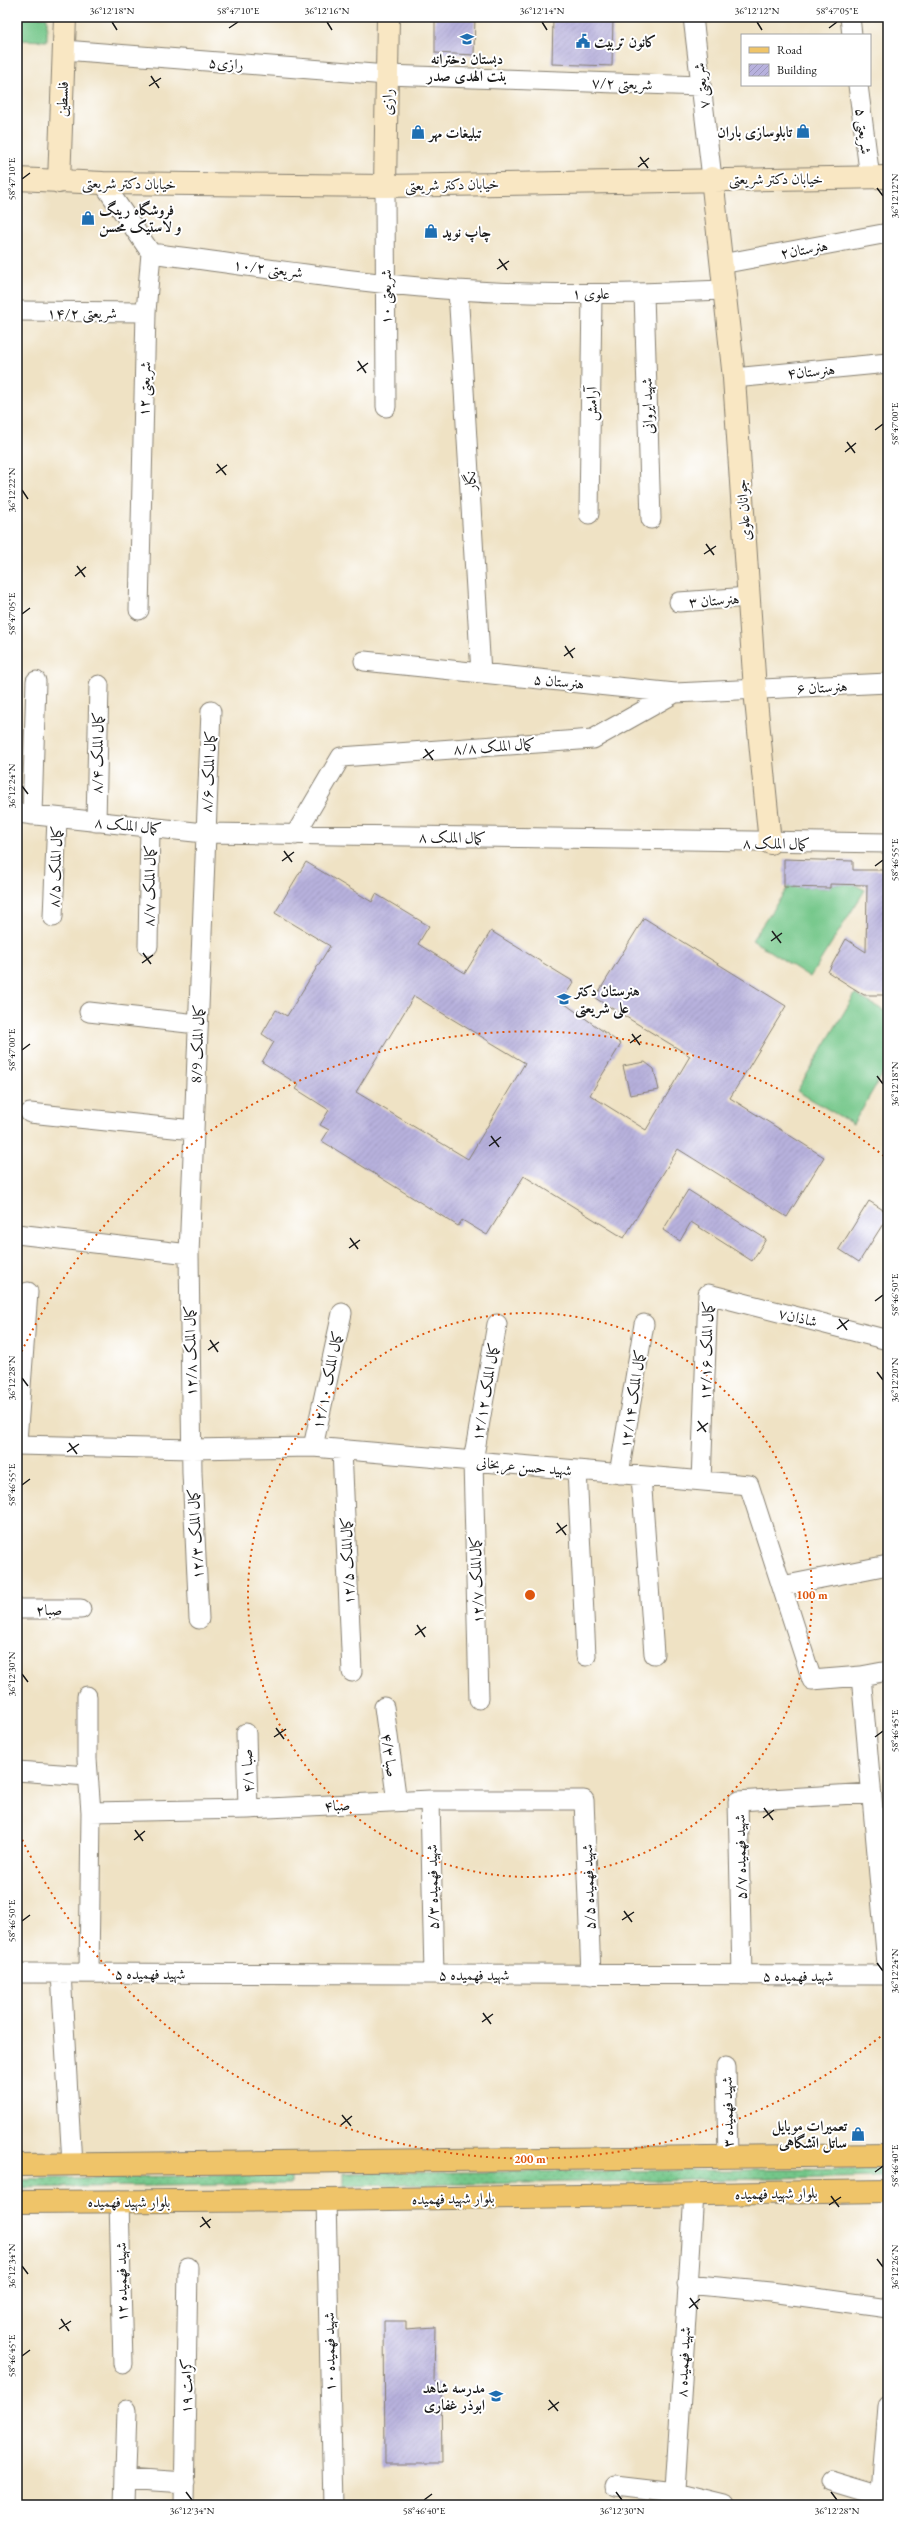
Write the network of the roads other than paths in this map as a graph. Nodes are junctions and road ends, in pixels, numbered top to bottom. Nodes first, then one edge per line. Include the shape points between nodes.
1 (65, 17) edge
2 (388, 17) edge
3 (693, 17) edge
4 (850, 17) edge
5 (852, 34) edge
6 (64, 50) junction
7 (387, 75) junction
8 (544, 80) joint
9 (701, 86) junction
10 (858, 86) edge
11 (879, 177) edge
12 (712, 178) junction
13 (17, 179) edge
14 (59, 182) junction
15 (103, 183) junction
16 (385, 186) junction
17 (888, 233) edge
18 (151, 253) junction
19 (721, 264) junction
20 (385, 283) junction
21 (458, 290) junction
22 (723, 290) junction
23 (592, 294) junction
24 (644, 294) junction
25 (17, 311) edge
26 (146, 312) junction
27 (888, 363) edge
28 (734, 378) junction
29 (386, 407) dead end
30 (589, 514) dead end
31 (651, 519) dead end
32 (749, 597) junction
33 (679, 602) dead end
34 (139, 610) dead end
35 (364, 661) dead end
36 (481, 673) junction
37 (36, 681) dead end
38 (888, 683) edge
39 (99, 685) dead end
40 (755, 690) junction
41 (675, 693) junction
42 (211, 711) dead end
43 (24, 814) edge
44 (57, 818) junction
45 (96, 822) junction
46 (150, 827) junction
47 (204, 833) junction
48 (295, 835) junction
49 (770, 843) junction
50 (888, 843) edge
51 (53, 917) dead end
52 (148, 946) dead end
53 (89, 1012) dead end
54 (197, 1024) junction
55 (30, 1113) dead end
56 (193, 1130) junction
57 (17, 1234) edge
58 (189, 1254) junction
59 (28, 1292) dead end
60 (708, 1294) joint
61 (342, 1313) dead end
62 (497, 1324) dead end
63 (644, 1324) dead end
64 (888, 1340) edge
65 (17, 1441) edge
66 (17, 1445) edge
67 (313, 1447) junction
68 (192, 1448) junction
69 (342, 1450) junction
70 (473, 1461) junction
71 (577, 1470) junction
72 (619, 1474) junction
73 (641, 1476) junction
74 (701, 1481) junction
75 (888, 1565) edge
76 (782, 1586) junction
77 (17, 1609) edge
78 (81, 1609) dead end
79 (199, 1619) dead end
80 (654, 1654) dead end
81 (586, 1656) dead end
82 (352, 1672) dead end
83 (888, 1672) edge
84 (861, 1676) junction
85 (87, 1696) dead end
86 (480, 1699) dead end
87 (384, 1707) dead end
88 (246, 1734) dead end
89 (17, 1771) edge
90 (88, 1776) junction
91 (871, 1793) junction
92 (430, 1800) junction
93 (584, 1800) joint
94 (397, 1802) junction
95 (248, 1809) junction
96 (91, 1812) junction
97 (17, 1973) edge
98 (61, 1973) junction
99 (89, 1973) junction
100 (434, 1974) junction
101 (591, 1974) junction
102 (742, 1975) junction
103 (888, 1975) edge
104 (726, 2067) dead end
105 (888, 2155) edge
106 (728, 2157) junction
107 (72, 2164) junction
108 (17, 2165) edge
109 (888, 2191) edge
110 (694, 2194) junction
111 (119, 2200) junction
112 (326, 2200) junction
113 (17, 2202) edge
114 (188, 2267) dead end
115 (687, 2284) junction
116 (888, 2308) edge
117 (123, 2364) dead end
118 (888, 2406) edge
119 (126, 2410) dead end
120 (886, 2470) edge
121 (125, 2479) junction
122 (831, 2481) dead end
123 (185, 2483) junction
124 (615, 2486) dead end
125 (675, 2499) edge
126 (881, 2500) edge
127 (124, 2505) edge
128 (184, 2505) edge
129 (333, 2505) edge
130 (724, 2505) edge

1 - 6 main road, فلسطین
2 - 7 main road, رازی
3 - 9 street, ۷ شریعتی
4 - 5 street
6 - 7 street, رازی۵
6 - 14 main road, فلسطین
7 - 8 street, رازی۵
7 - 16 main road, رازی
8 - 9 street, شریعتی ۷/۲
9 - 12 street, ۷ شریعتی
10 - 11 street, شریعتی ۵
11 - 12 main road, خیابان دکتر شریعتی
12 - 16 main road, خیابان دکتر شریعتی
12 - 19 main road, جوانان علوی
13 - 14 main road, خیابان دکتر شریعتی
14 - 15 main road, خیابان دکتر شریعتی
15 - 16 main road, خیابان دکتر شریعتی
15 - 18 street
16 - 20 street, شریعتی ۱۰
17 - 19 street, هنرستان۲
18 - 20 street, شریعتی ۱۰/۲
18 - 26 street, شریعتی ۱۲
19 - 22 main road, جوانان علوی
20 - 21 street, شریعتی ۱۰/۲
20 - 29 street, شریعتی ۱۰
21 - 23 street, علوی ۱
21 - 36 street, نگار
22 - 24 street, علوی ۱
22 - 28 main road, جوانان علوی
23 - 24 street, علوی ۱
23 - 30 street, آرامش
24 - 31 street, شهید ایروانی
25 - 26 street, شریعتی ۱۴/۲
26 - 34 street, شریعتی ۱۲
27 - 28 street, هنرستان۴
28 - 32 main road, جوانان علوی
32 - 33 street, هنرستان ۳
32 - 40 main road, جوانان علوی
35 - 36 street, هنرستان ۵
36 - 41 street, هنرستان ۵
37 - 43 street
38 - 40 street, هنرستان ۶
39 - 45 street, کمال الملک ۸/۴
40 - 41 street, هنرستان ۵
40 - 49 main road, جوانان علوی
41 - 48 street, کمال الملک ۸/۸ via 592,739 341,758
42 - 47 street, کمال الملک ۸/۶
43 - 44 street, کمال الملک ۸
44 - 45 street, کمال الملک ۸
44 - 51 street, کمال الملک ۸/۵
45 - 46 street, کمال الملک ۸
46 - 47 street, کمال الملک ۸
46 - 52 street, کمال الملک ۸/۷
47 - 48 street, کمال الملک ۸
47 - 54 street, کمال الملک 8/9
48 - 49 street, کمال الملک ۸
49 - 50 street, کمال الملک ۸
53 - 54 street
54 - 56 street, کمال الملک 8/9
55 - 56 street
56 - 58 street, کمال الملک 8/9
57 - 58 street
58 - 68 street, کمال الملک ۱۲/۸
59 - 65 street
60 - 64 street, شاذان۷
60 - 74 street, کمال الملک ۱۲/۱۶
61 - 67 street, کمال الملک ۱۲/۱۰
62 - 70 street, کمال الملک ۱۲/۱۲
63 - 72 street, کمال الملک ۱۲/۱۴
66 - 68 street, شهید حسن عربخانی
67 - 68 street, شهید حسن عربخانی
67 - 69 street, شهید حسن عربخانی
68 - 79 street, کمال الملک ۱۲/۳
69 - 70 street, شهید حسن عربخانی
69 - 82 street, کمال‌الملک ۱۲/۵
70 - 71 street, شهید حسن عربخانی
70 - 86 street, کمال‌الملک ۱۲/۷
71 - 72 street, شهید حسن عربخانی
71 - 81 street
72 - 73 street, شهید حسن عربخانی
73 - 74 street, شهید حسن عربخانی
73 - 80 street
74 - 76 street, شهید حسن عربخانی via 748,1485
75 - 76 street
76 - 84 street via 812,1680
77 - 78 street, صبا۲
83 - 84 street
84 - 91 street
85 - 90 street
87 - 94 street, صبا ۴/۳
88 - 95 street, صبا ۴/۱
89 - 90 street
90 - 96 street
91 - 102 street, شهید فهمیده ۵/۷ via 738,1801
91 - 103 street
92 - 93 street, صبا۴
92 - 94 street, صبا۴
92 - 100 street, شهید فهمیده ۵/۳
93 - 101 street, شهید فهمیده ۵/۵
94 - 95 street, صبا۴
95 - 96 street, صبا۴
96 - 99 street
97 - 98 street, شهید فهمیده ۵
98 - 99 street, شهید فهمیده ۵
98 - 107 street
99 - 100 street, شهید فهمیده ۵
100 - 101 street, شهید فهمیده ۵
101 - 102 street, شهید فهمیده ۵
102 - 103 street, شهید فهمیده ۵
104 - 106 street, شهید فهمیده ۳
105 - 106 main road
106 - 107 main road
107 - 108 main road
109 - 110 main road, بلوار شهید فهمیده
110 - 112 main road, بلوار شهید فهمیده
110 - 115 street, شهید فهمیده ۸
111 - 112 main road, بلوار شهید فهمیده
111 - 113 main road, بلوار شهید فهمیده
111 - 117 street, شهید فهمیده ۱۲
112 - 129 street, شهید فهمیده ۱۰
114 - 123 street, کرامت ۱۹
115 - 116 street via 771,2292
115 - 125 street, شهید فهمیده ۸
118 - 120 street
119 - 121 street
120 - 126 street
121 - 123 street
121 - 127 street
122 - 126 street
123 - 128 street, کرامت ۱۹
124 - 125 street
125 - 130 street

